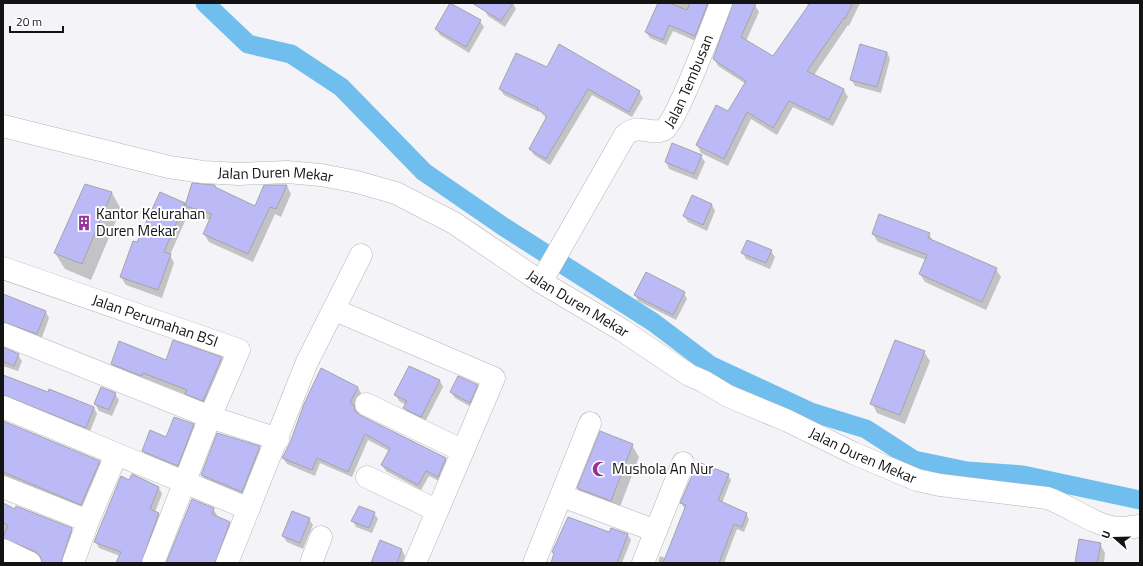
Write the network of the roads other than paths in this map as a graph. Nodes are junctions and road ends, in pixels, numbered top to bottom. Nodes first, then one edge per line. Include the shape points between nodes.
1 (721, 3) edge
2 (3, 126) edge
3 (361, 255) dead end
4 (551, 266) junction
5 (3, 268) edge
6 (335, 310) junction
7 (3, 334) edge
8 (366, 404) dead end
9 (3, 407) edge
10 (210, 417) junction
11 (590, 423) dead end
12 (278, 439) junction
13 (463, 451) junction
14 (116, 455) junction
15 (683, 462) dead end
16 (367, 477) dead end
17 (184, 482) junction
18 (3, 487) edge
19 (562, 496) junction
20 (249, 509) junction
21 (436, 510) junction
22 (88, 521) junction
23 (1140, 526) edge
24 (656, 531) junction
25 (321, 537) dead end
26 (3, 550) edge
27 (30, 563) edge
28 (73, 563) edge
29 (153, 563) edge
30 (227, 563) edge
31 (312, 563) edge
32 (414, 563) edge
33 (534, 563) edge
34 (642, 563) edge

1 - 4 street, Jalan Tembusan via 669,126 660,131 638,128 625,136
2 - 4 street, Jalan Duren Mekar via 169,167 238,174 287,172 321,175 368,185 396,193 454,223
3 - 6 street
4 - 23 street, Jalan Duren Mekar via 622,330 689,375 728,396 788,421 882,466 917,480 940,485 1047,498 1060,502 1101,524 1119,528
5 - 10 street, Jalan Perumahan BSI via 239,350
6 - 12 street via 307,362
6 - 13 street via 494,378
7 - 10 street
8 - 13 street
9 - 14 street
10 - 12 street
10 - 17 street, Jalan Perumahan BSI
11 - 19 street
12 - 20 street
13 - 21 street
14 - 17 street
14 - 22 street
15 - 24 street
16 - 21 street
17 - 20 street
17 - 29 street, Jalan Perumahan BSI
18 - 22 street
19 - 24 street
19 - 33 street
20 - 30 street
21 - 32 street
22 - 28 street
24 - 34 street
25 - 31 street
26 - 27 street

